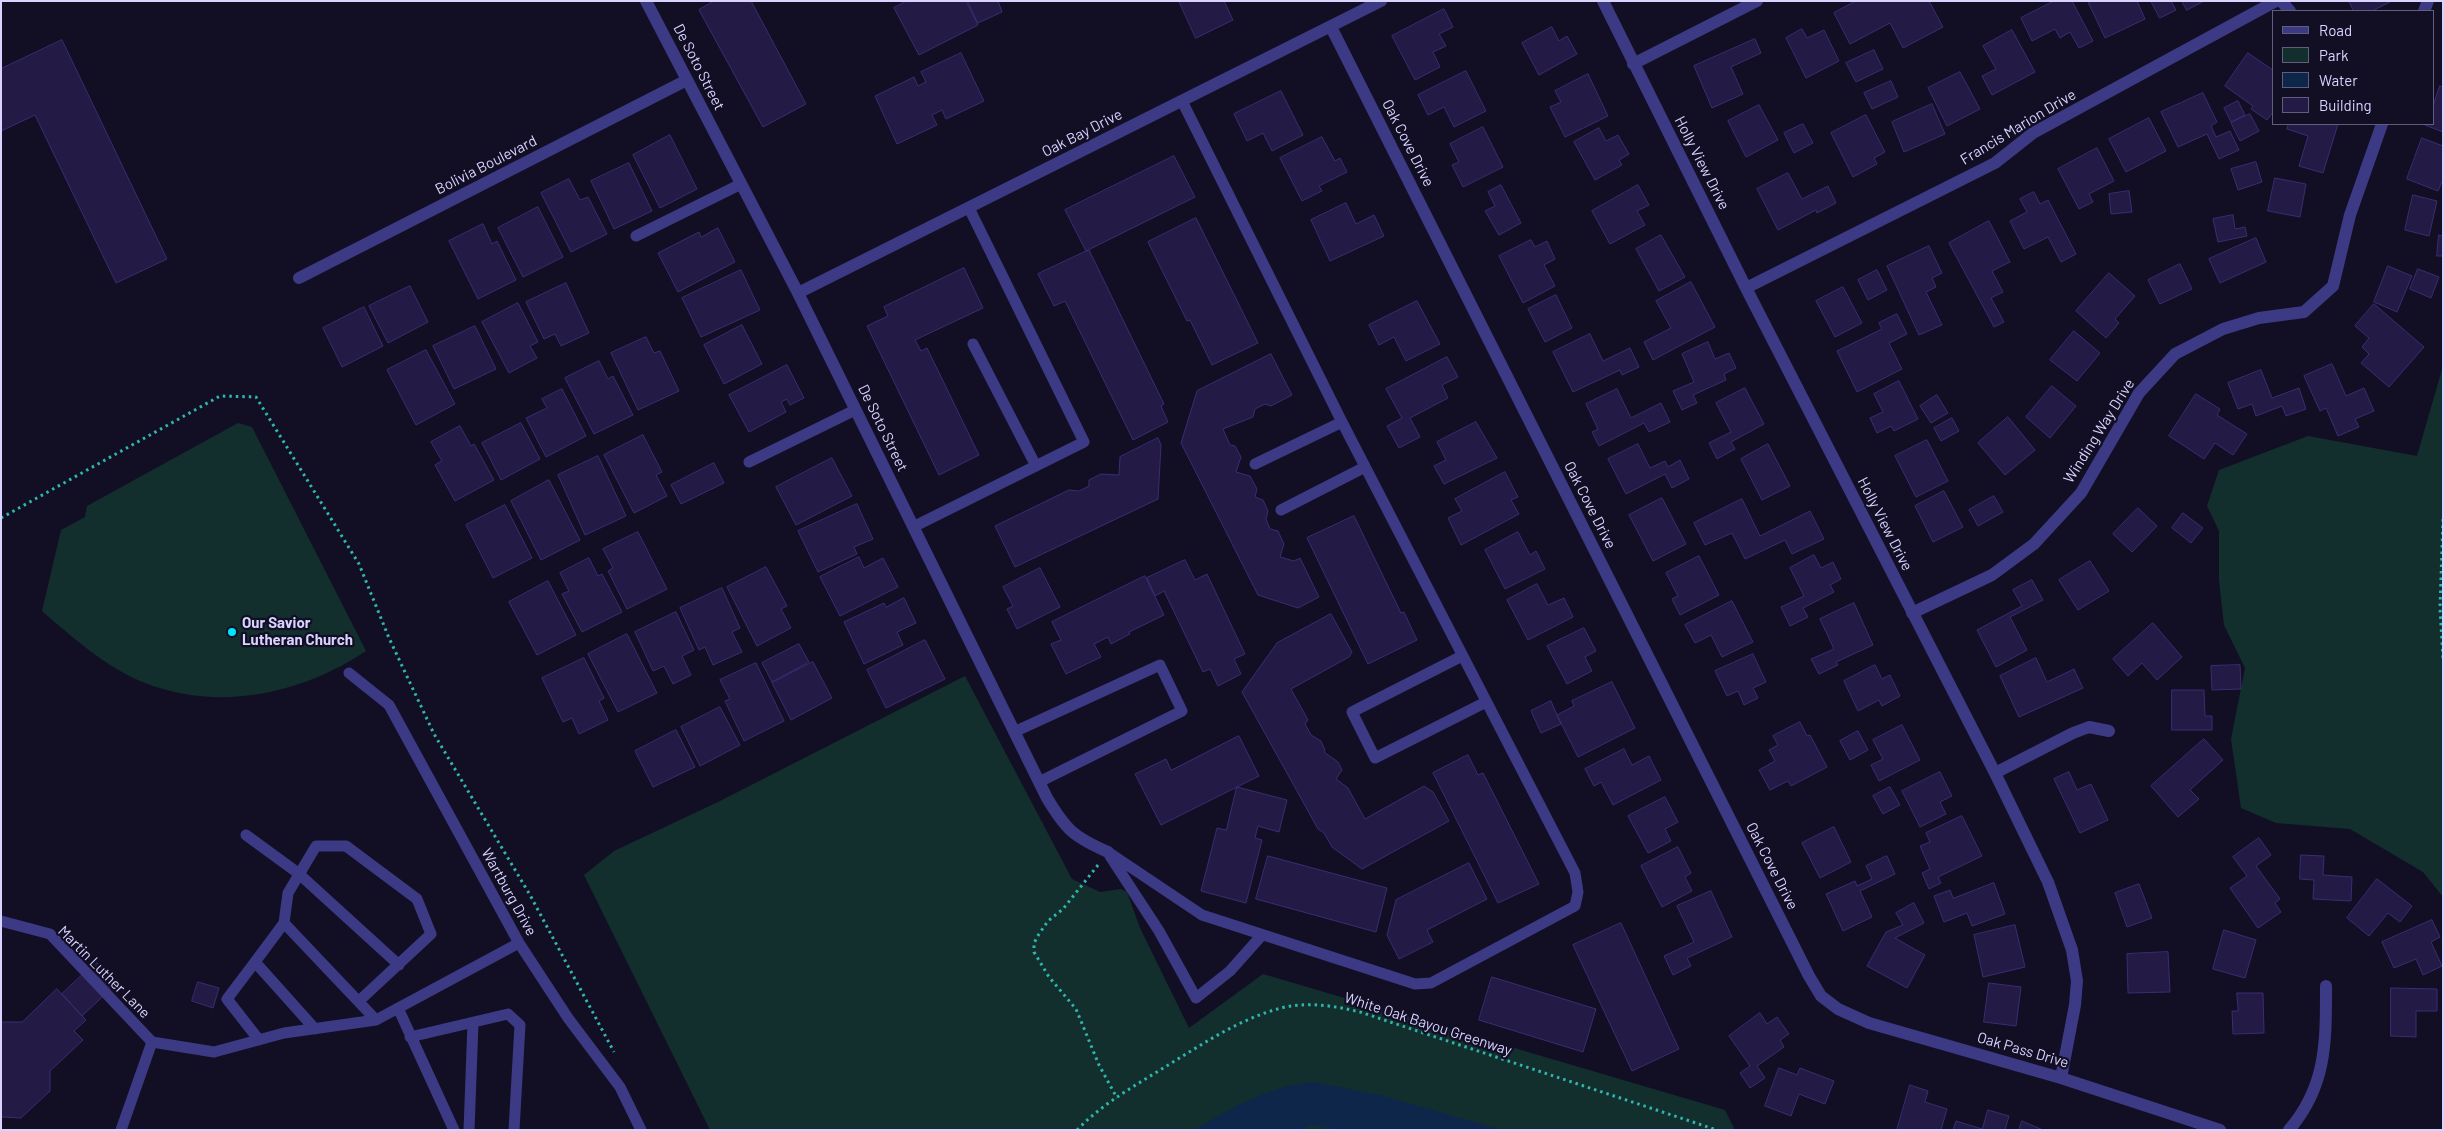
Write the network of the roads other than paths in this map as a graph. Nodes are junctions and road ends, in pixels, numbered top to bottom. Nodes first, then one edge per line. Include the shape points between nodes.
1 (646, 1) edge
2 (1382, 1) edge
3 (1603, 1) edge
4 (1757, 1) edge
5 (2276, 1) edge
6 (1332, 27) junction
7 (1633, 64) junction
8 (687, 80) junction
9 (1182, 101) junction
10 (2382, 125) edge
11 (741, 184) junction
12 (969, 208) junction
13 (636, 236) dead end
14 (298, 278) dead end
15 (1746, 288) junction
16 (798, 294) junction
17 (973, 344) dead end
18 (855, 410) junction
19 (1342, 422) junction
20 (749, 462) dead end
21 (1255, 464) dead end
22 (1036, 466) junction
23 (1365, 467) junction
24 (1281, 510) dead end
25 (914, 527) junction
26 (1912, 613) junction
27 (1462, 656) junction
28 (349, 673) dead end
29 (1486, 702) junction
30 (2109, 731) dead end
31 (1014, 732) junction
32 (1995, 773) junction
33 (1039, 782) junction
34 (246, 835) dead end
35 (1108, 852) junction
36 (298, 873) junction
37 (1, 921) edge
38 (284, 923) junction
39 (1262, 935) junction
40 (519, 943) junction
41 (255, 962) junction
42 (399, 965) junction
43 (2326, 986) dead end
44 (1821, 996) joint
45 (359, 1002) junction
46 (398, 1008) junction
47 (376, 1020) junction
48 (473, 1023) junction
49 (315, 1029) junction
50 (410, 1037) junction
51 (259, 1040) junction
52 (152, 1042) junction
53 (2061, 1078) junction
54 (121, 1130) edge
55 (454, 1130) edge
56 (469, 1130) edge
57 (514, 1130) edge
58 (641, 1130) edge
59 (2220, 1130) edge
60 (2288, 1130) edge

1 - 8 street, De Soto Street
2 - 6 street, Oak Bay Drive
3 - 7 street, Holly View Drive
4 - 7 street
5 - 15 street, Francis Marion Drive via 2033,133 1995,163
6 - 9 street, Oak Bay Drive
6 - 44 street, Oak Cove Drive
7 - 15 street, Holly View Drive
8 - 11 street, De Soto Street
8 - 14 street, Bolivia Boulevard
9 - 12 street, Oak Bay Drive
9 - 19 lane
10 - 26 street, Winding Way Drive via 2350,215 2334,286 2304,312 2259,318 2223,329 2175,354 2139,392 2082,493 2034,544 1992,575
11 - 13 lane
11 - 16 street, De Soto Street
12 - 16 street, Oak Bay Drive
12 - 22 lane via 1084,442
15 - 26 street, Holly View Drive
16 - 18 street, De Soto Street
17 - 22 lane
18 - 20 lane
18 - 25 street, De Soto Street
19 - 21 lane
19 - 23 lane
22 - 25 lane
23 - 24 lane
23 - 27 lane
25 - 31 street, De Soto Street
26 - 32 street, Holly View Drive
27 - 29 lane
27 - 29 lane via 1352,712 1375,758
28 - 40 lane, Wartburg Drive via 390,705
29 - 39 lane via 1575,873 1578,892 1575,906 1431,983 1415,984
30 - 32 street via 2089,727
31 - 33 street, De Soto Street
31 - 33 lane via 1160,665 1182,711
32 - 53 street, Holly View Drive via 2048,882 2072,950 2077,981 2075,1005
33 - 35 street, De Soto Street via 1059,819 1079,839
34 - 36 lane
35 - 39 lane via 1202,915
35 - 39 lane via 1159,931 1196,998 1230,971
36 - 38 lane via 288,893
36 - 42 lane
36 - 42 lane via 316,846 346,846 416,899 431,934
37 - 52 lane, Martin Luther Lane via 50,934
38 - 41 lane
38 - 45 lane
40 - 46 lane
40 - 58 lane, Wartburg Drive via 568,1018 620,1087
41 - 49 lane
41 - 51 lane via 227,999
42 - 45 lane
43 - 60 street via 2326,1037 2319,1079 2309,1102
44 - 53 street, Oak Pass Drive via 1838,1009 1869,1023
45 - 47 lane
46 - 47 lane
46 - 50 lane
47 - 49 lane
48 - 50 lane
48 - 56 lane
48 - 57 lane via 508,1014 520,1025
49 - 51 lane
50 - 55 lane
51 - 52 lane via 214,1052
52 - 54 lane
53 - 59 street, Oak Pass Drive

